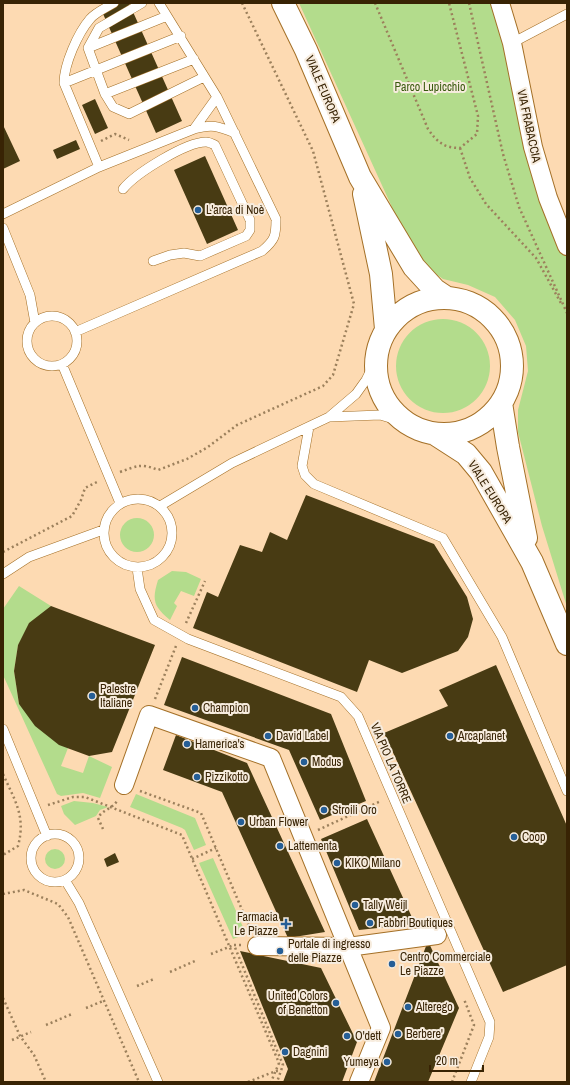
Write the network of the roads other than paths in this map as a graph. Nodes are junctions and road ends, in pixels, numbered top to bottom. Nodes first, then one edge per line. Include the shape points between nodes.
1 (114, 3) edge
2 (142, 3) edge
3 (159, 3) edge
4 (283, 3) edge
5 (500, 3) edge
6 (567, 14) edge
7 (167, 16) junction
8 (181, 36) junction
9 (512, 43) junction
10 (88, 48) junction
11 (194, 59) junction
12 (96, 72) junction
13 (204, 77) junction
14 (64, 83) junction
15 (105, 94) junction
16 (217, 96) junction
17 (194, 128) junction
18 (235, 133) junction
19 (99, 167) junction
20 (360, 177) junction
21 (123, 189) dead end
22 (3, 214) edge
23 (3, 228) edge
24 (567, 246) edge
25 (153, 261) dead end
26 (447, 298) junction
27 (35, 323) junction
28 (386, 329) junction
29 (75, 332) junction
30 (376, 360) junction
31 (62, 364) junction
32 (501, 404) junction
33 (330, 417) junction
34 (407, 423) junction
35 (309, 426) junction
36 (435, 434) junction
37 (120, 504) junction
38 (160, 506) junction
39 (103, 530) junction
40 (532, 562) junction
41 (137, 568) junction
42 (3, 574) edge
43 (567, 644) edge
44 (3, 729) edge
45 (124, 785) road end
46 (567, 791) edge
47 (47, 836) junction
48 (65, 880) junction
49 (437, 934) dead end
50 (256, 946) road end
51 (348, 947) junction
52 (158, 1082) edge
53 (359, 1082) edge
54 (471, 1082) edge

1 - 14 lane via 91,18 83,30 66,64
2 - 10 lane via 99,28
3 - 7 lane
4 - 20 street, VIALE EUROPA via 306,50
5 - 9 street, VIA FRABACCIA
6 - 9 lane
7 - 8 lane
7 - 10 lane
8 - 11 lane
8 - 12 lane
9 - 24 street, VIA FRABACCIA via 533,147 548,198
10 - 12 lane
11 - 13 lane
11 - 15 lane
12 - 14 lane
12 - 15 lane
13 - 15 lane via 129,114 113,107
13 - 16 lane
14 - 19 lane
16 - 17 lane
16 - 18 lane
17 - 18 lane via 209,125
17 - 19 lane
18 - 29 lane via 276,219 276,232 272,242 262,251
19 - 22 lane
20 - 26 street, VIALE EUROPA via 414,267 431,286
20 - 28 street, VIALE EUROPA via 381,274
21 - 25 lane via 131,179 151,166 206,142 215,145 250,220 250,230 246,236 200,256 184,253
23 - 27 lane via 30,295
26 - 28 street via 427,300 406,310
26 - 32 street via 473,304 487,313 502,329 510,350 512,374
27 - 29 lane via 47,317 61,318 67,321
27 - 31 lane via 27,342 31,355 48,366
28 - 30 street
29 - 31 lane via 73,354
30 - 33 lane via 356,394
30 - 34 street via 381,393 393,412
31 - 37 lane
32 - 36 street via 488,418 471,429 457,433
32 - 40 street, VIALE EUROPA
33 - 34 lane via 380,415
33 - 35 lane
34 - 36 street
35 - 38 lane via 232,463
35 - 46 lane via 302,466 305,475 314,484 443,538 502,637
36 - 40 street, VIALE EUROPA via 473,461
37 - 38 lane via 140,498
37 - 39 lane via 109,515
38 - 41 lane via 171,523 171,543 167,552 158,560 148,566
39 - 41 lane via 108,551 116,560
39 - 42 lane via 29,557
40 - 43 street, VIALE EUROPA
41 - 54 lane, VIA PIO LA TORRE via 140,589 154,620 181,635 341,697 358,716 490,1022 490,1037
44 - 47 lane
45 - 51 street via 149,715 271,758
47 - 48 lane via 63,835 76,845 79,852 80,859 75,872
47 - 48 lane via 36,844 33,850 34,870 51,882
48 - 52 lane via 79,903
49 - 51 street
50 - 51 street
51 - 53 street via 381,1028

